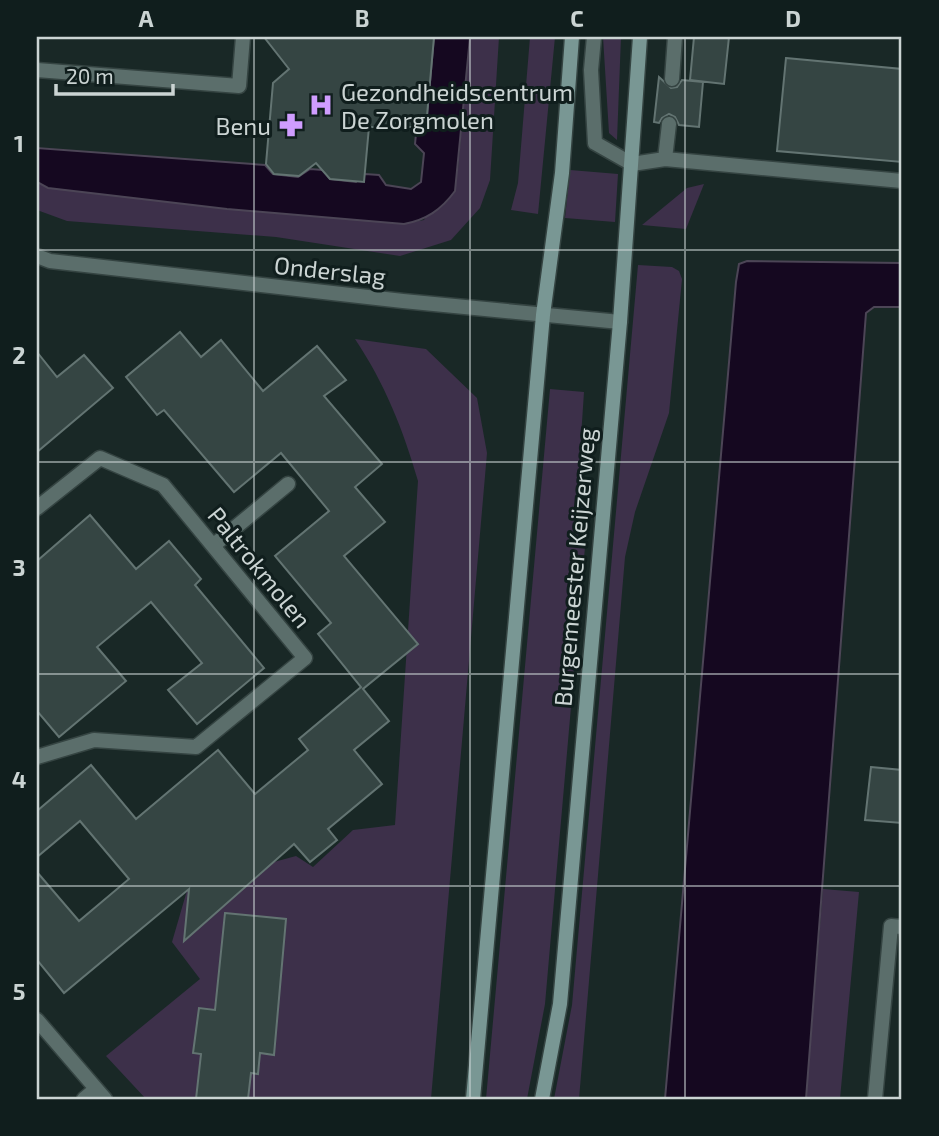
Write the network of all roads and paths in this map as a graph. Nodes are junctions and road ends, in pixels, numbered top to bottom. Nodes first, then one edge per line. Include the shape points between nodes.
1 (243, 37) edge
2 (572, 37) edge
3 (594, 37) edge
4 (640, 37) edge
5 (675, 37) edge
6 (37, 70) edge
7 (672, 79) dead end
8 (669, 124) dead end
9 (665, 159) junction
10 (632, 164) junction
11 (902, 181) edge
12 (37, 256) edge
13 (543, 316) junction
14 (620, 322) junction
15 (288, 484) dead end
16 (37, 508) edge
17 (214, 545) junction
18 (37, 757) edge
19 (902, 927) edge
20 (37, 1020) edge
21 (100, 1094) edge
22 (84, 1099) edge
23 (473, 1099) edge
24 (542, 1099) edge
25 (875, 1099) edge

1 - 6 street via 239,86
2 - 13 main road via 562,173
3 - 10 street via 594,143
4 - 10 main road, Burgemeester Keijzerweg
5 - 7 street
8 - 9 street
9 - 10 street
9 - 11 street
10 - 14 main road, Burgemeester Keijzerweg
12 - 13 street, Onderslag
13 - 14 street, Onderslag
13 - 23 main road
14 - 24 main road, Burgemeester Keijzerweg via 561,1004
15 - 17 street
16 - 17 street, Paltrokmolen via 100,458 163,485
17 - 18 street, Paltrokmolen via 305,658 195,747 94,740
19 - 25 street via 891,926
20 - 21 street
21 - 22 street

